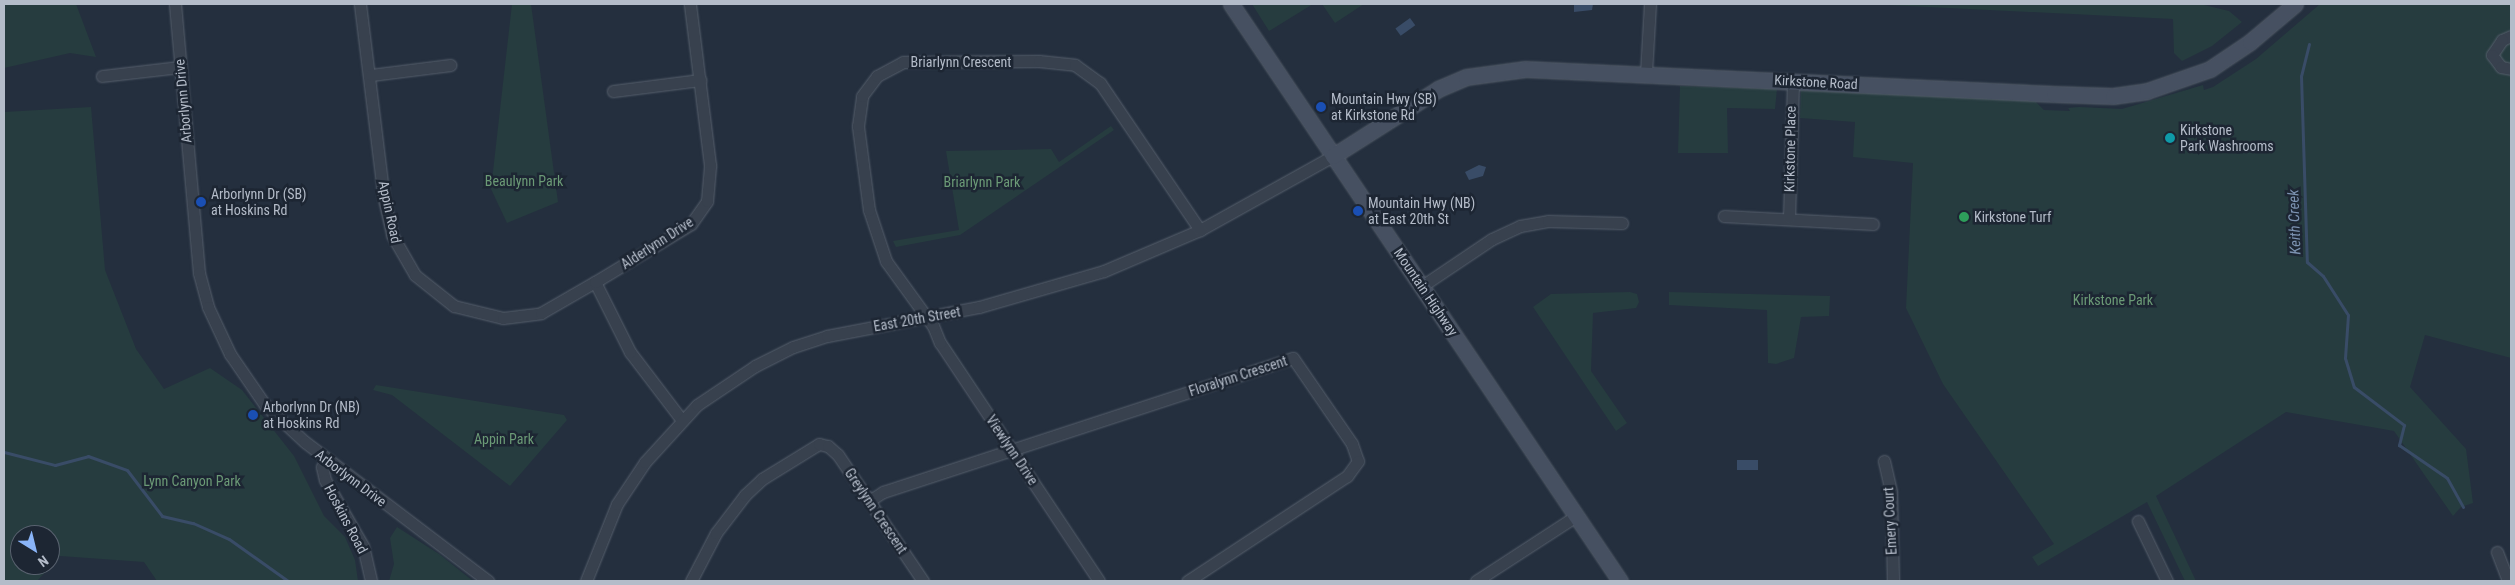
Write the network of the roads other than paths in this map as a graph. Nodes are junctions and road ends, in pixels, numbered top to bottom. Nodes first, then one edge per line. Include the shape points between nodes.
1 (175, 4) edge
2 (360, 4) edge
3 (690, 4) edge
4 (1231, 4) edge
5 (1650, 4) edge
6 (2293, 4) edge
7 (2511, 36) edge
8 (450, 65) dead end
9 (180, 67) junction
10 (2511, 69) edge
11 (1646, 73) junction
12 (371, 75) junction
13 (102, 76) dead end
14 (700, 80) junction
15 (1793, 80) junction
16 (613, 91) dead end
17 (1333, 156) junction
18 (1724, 216) dead end
19 (1789, 218) junction
20 (1622, 223) dead end
21 (1873, 224) dead end
22 (1200, 230) junction
23 (596, 282) junction
24 (1422, 286) junction
25 (926, 318) junction
26 (681, 418) junction
27 (1012, 451) junction
28 (327, 459) junction
29 (1884, 461) dead end
30 (869, 501) junction
31 (1576, 516) junction
32 (2138, 521) dead end
33 (2497, 552) dead end
34 (371, 581) edge
35 (488, 581) edge
36 (586, 581) edge
37 (691, 581) edge
38 (923, 581) edge
39 (1099, 581) edge
40 (1188, 581) edge
41 (1476, 581) edge
42 (1620, 581) edge
43 (1893, 581) edge
44 (2167, 581) edge
45 (2508, 581) edge

1 - 9 street, Arborlynn Drive
2 - 12 street, Appin Road
3 - 14 street, Alderlynn Drive
4 - 17 street, Mountain Highway
5 - 11 street
6 - 15 street, Kirkstone Road via 2250,42 2210,69 2148,91 2100,96
7 - 10 street via 2502,40 2492,55 2501,67
8 - 12 street
9 - 13 street
9 - 28 street, Arborlynn Drive via 195,249 208,307 230,354 256,394
11 - 15 street, Kirkstone Road
11 - 17 street, Kirkstone Road via 1525,68 1466,77 1408,105
12 - 23 street, Appin Road via 384,198 392,235 406,264 427,287 454,306 503,318 541,313
14 - 16 street
14 - 23 street, Alderlynn Drive via 710,165 707,202 691,224
15 - 19 street, Kirkstone Place
17 - 22 street, East 20th Street
17 - 24 street, Mountain Highway
18 - 19 street
19 - 21 street
20 - 24 street via 1548,221 1520,226 1492,239
22 - 25 street, East 20th Street via 1104,271 1047,290
22 - 25 street, Briarlynn Crescent via 1100,83 1084,69 1067,63 1039,61 916,62 890,66 868,85 858,111 869,210 886,262
23 - 26 street via 630,352
24 - 31 street, Mountain Highway
25 - 26 street, East 20th Street via 827,336 793,347 725,384
25 - 27 street, Viewlynn Drive
26 - 36 street, East 20th Street via 625,491
27 - 30 street, Floralynn Crescent via 883,492
27 - 39 street, Viewlynn Drive
27 - 40 street, Floralynn Crescent via 1293,358 1352,444 1358,461 1347,476
28 - 34 street, Hoskins Road via 322,467 325,480 363,546
28 - 35 street, Arborlynn Drive
29 - 43 street, Emery Court via 1891,492
30 - 37 street, Greylynn Crescent via 838,455 824,444 810,447 762,478 745,495 716,532
30 - 38 street, Greylynn Crescent
31 - 41 street
31 - 42 street, Mountain Highway
32 - 44 street
33 - 45 street

